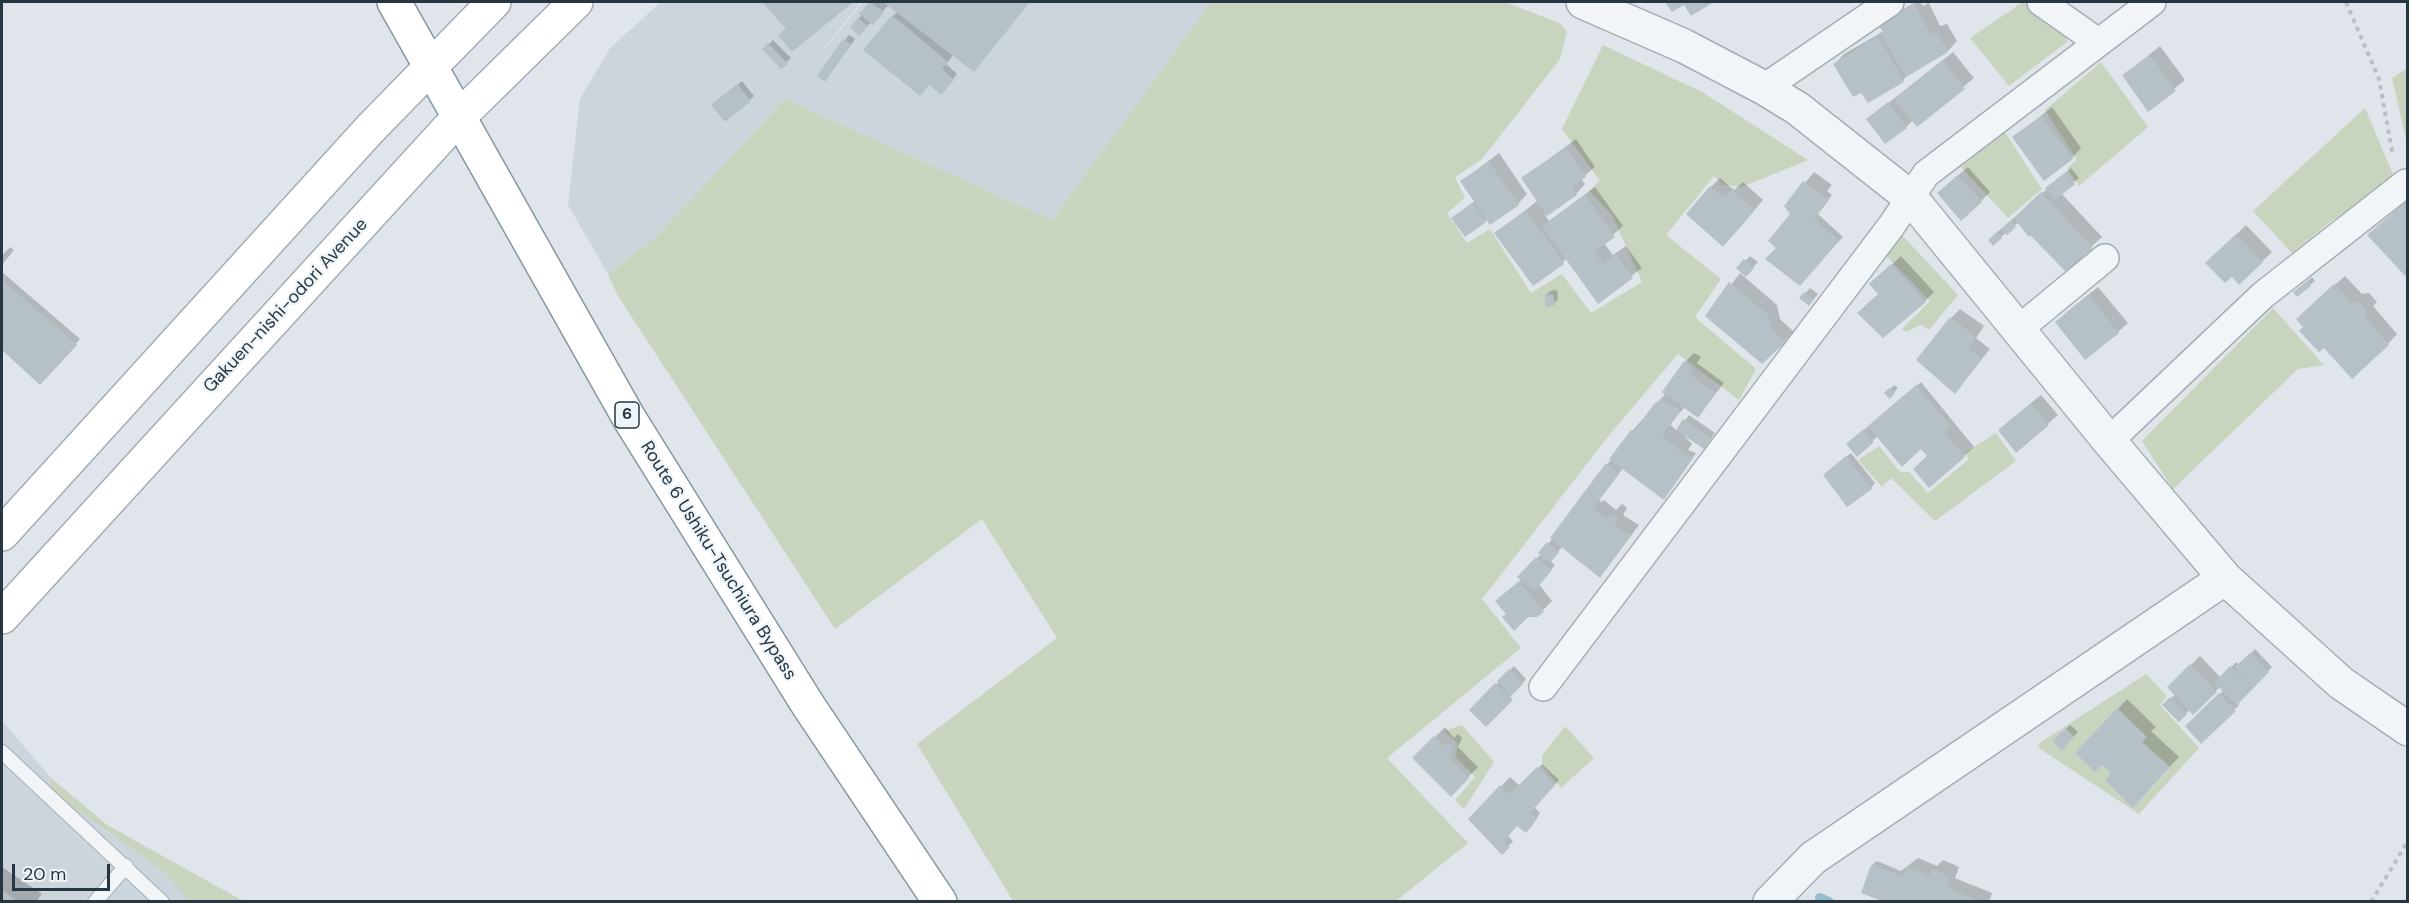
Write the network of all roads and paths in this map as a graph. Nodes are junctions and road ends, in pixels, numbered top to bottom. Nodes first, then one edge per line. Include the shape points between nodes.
1 (394, 2) edge
2 (494, 2) edge
3 (576, 2) edge
4 (1890, 2) edge
5 (2041, 2) edge
6 (2151, 2) edge
7 (2346, 2) edge
8 (1599, 4) edge
9 (2098, 42) junction
10 (431, 67) junction
11 (1764, 88) junction
12 (459, 117) junction
13 (2406, 183) joint
14 (1911, 198) junction
15 (2105, 258) dead end
16 (2020, 328) junction
17 (2109, 441) junction
18 (2, 534) edge
19 (2225, 578) junction
20 (2, 617) edge
21 (1543, 687) dead end
22 (2408, 729) edge
23 (2, 752) edge
24 (2408, 841) edge
25 (126, 866) junction
26 (95, 902) edge
27 (162, 902) edge
28 (940, 902) edge
29 (1770, 902) edge
30 (2371, 902) edge

1 - 10 main road, 6
2 - 10 main road
3 - 12 main road, Gakuen-nishi-odori Avenue
4 - 11 street
5 - 9 street
6 - 9 street
7 - 13 path via 2379,79 2391,152
8 - 11 street
9 - 14 street via 1926,174
10 - 12 main road, 6
10 - 18 main road
11 - 14 street via 1797,108
12 - 20 main road, Gakuen-nishi-odori Avenue
12 - 28 main road, Route 6 Ushiku-Tsuchiura Bypass / 6 via 629,418 808,705
13 - 17 street via 2264,295
14 - 16 street
14 - 21 street
15 - 16 street
16 - 17 street
17 - 19 street
19 - 22 street via 2341,683
19 - 29 street via 1813,858
23 - 25 lane
24 - 30 path
25 - 26 lane
25 - 27 lane

